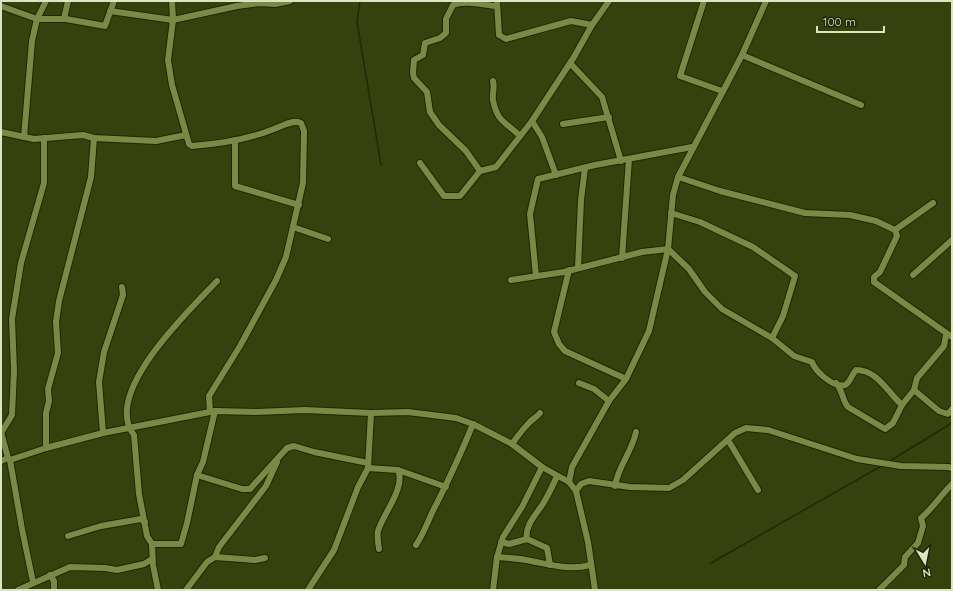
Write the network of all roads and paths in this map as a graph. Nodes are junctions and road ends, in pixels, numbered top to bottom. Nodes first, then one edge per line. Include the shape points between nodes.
1 (46, 1) edge
2 (68, 1) edge
3 (114, 1) edge
4 (172, 1) edge
5 (290, 1) edge
6 (609, 1) edge
7 (704, 1) edge
8 (766, 1) edge
9 (261, 2) edge
10 (497, 4) edge
11 (1, 6) edge
12 (110, 11) junction
13 (37, 19) junction
14 (64, 19) junction
15 (173, 20) junction
16 (592, 25) junction
17 (742, 55) junction
18 (570, 63) junction
19 (493, 82) dead end
20 (722, 91) junction
21 (861, 105) dead end
22 (609, 117) junction
23 (532, 121) junction
24 (563, 124) dead end
25 (1, 132) edge
26 (186, 135) junction
27 (520, 136) junction
28 (24, 137) junction
29 (44, 138) junction
30 (94, 138) junction
31 (235, 140) junction
32 (692, 147) junction
33 (629, 159) junction
34 (621, 161) junction
35 (420, 163) dead end
36 (585, 168) junction
37 (480, 171) junction
38 (556, 175) junction
39 (678, 177) junction
40 (933, 202) dead end
41 (299, 205) junction
42 (671, 213) junction
43 (294, 227) junction
44 (895, 230) junction
45 (328, 239) dead end
46 (952, 240) edge
47 (668, 248) junction
48 (622, 258) junction
49 (578, 268) junction
50 (569, 270) junction
51 (913, 275) dead end
52 (536, 276) junction
53 (511, 280) dead end
54 (217, 281) dead end
55 (122, 287) dead end
56 (949, 336) edge
57 (772, 338) junction
58 (626, 379) junction
59 (579, 383) dead end
60 (836, 383) junction
61 (914, 390) junction
62 (609, 402) junction
63 (902, 404) junction
64 (952, 409) edge
65 (212, 412) junction
66 (371, 413) junction
67 (540, 413) dead end
68 (473, 424) junction
69 (128, 428) junction
70 (636, 432) dead end
71 (1, 433) edge
72 (103, 433) junction
73 (728, 440) junction
74 (512, 444) junction
75 (46, 448) junction
76 (9, 459) junction
77 (277, 459) junction
78 (1, 461) edge
79 (368, 466) junction
80 (542, 467) junction
81 (952, 468) edge
82 (398, 470) junction
83 (197, 475) junction
84 (557, 476) junction
85 (569, 482) junction
86 (952, 484) edge
87 (615, 486) junction
88 (446, 487) junction
89 (758, 490) dead end
90 (576, 491) junction
91 (145, 522) junction
92 (68, 536) dead end
93 (527, 539) junction
94 (501, 542) junction
95 (152, 544) junction
96 (416, 545) dead end
97 (379, 549) dead end
98 (215, 557) junction
99 (497, 557) junction
100 (265, 558) dead end
101 (152, 559) junction
102 (550, 565) junction
103 (591, 565) junction
104 (50, 575) junction
105 (34, 582) junction
106 (18, 590) edge
107 (54, 590) edge
108 (158, 590) edge
109 (186, 590) edge
110 (308, 590) edge
111 (493, 590) edge
112 (595, 590) edge
113 (879, 590) edge

1 - 13 street
2 - 14 street
3 - 12 street
4 - 15 street
5 - 9 street via 275,4
6 - 16 street
7 - 20 street via 680,76
8 - 17 street
9 - 15 street
10 - 16 street via 499,36 506,39 571,21
10 - 37 street via 452,4 446,19 446,33 440,38 425,42 423,55 414,60 412,68 414,78 427,92 430,112 439,125 466,151
11 - 13 street
12 - 14 street via 105,26
12 - 15 street
13 - 14 street
13 - 28 street via 32,41
15 - 26 street via 168,60
16 - 18 street
17 - 20 street
17 - 21 street
18 - 22 street via 602,97
18 - 23 street
19 - 27 street via 492,98 497,116
20 - 32 street
22 - 24 street
22 - 34 street
23 - 27 street
23 - 38 street via 542,138
25 - 28 street
26 - 30 street via 156,141
26 - 31 street via 192,146
27 - 37 street via 496,167
28 - 29 street
29 - 30 street via 83,135
29 - 71 street via 44,183 21,264 12,319 12,415
30 - 75 street via 91,176 59,301 56,322 58,353 48,389
31 - 41 street via 235,186
31 - 41 street via 295,122 301,123 304,131 303,183
32 - 33 street
32 - 39 street
33 - 34 street
33 - 48 street
34 - 36 street
35 - 37 street via 444,196 460,196
36 - 38 street
36 - 49 street
38 - 52 street via 538,179 530,214
39 - 42 street
39 - 44 street via 720,191 805,213 850,216 876,221
40 - 44 street
41 - 43 street
42 - 47 street
42 - 57 street via 700,222 753,247 795,276 783,316
43 - 45 street
43 - 65 street via 286,257 276,280 209,396
44 - 56 street via 897,236 880,272 874,277 874,282
46 - 51 street
47 - 48 street
47 - 57 street via 722,308
47 - 58 street via 649,331
48 - 49 street
49 - 50 street
50 - 52 street
50 - 58 street via 554,332 555,338 566,351
52 - 53 street
54 - 69 street via 165,337 140,372 126,413
55 - 72 street via 123,295 104,352 99,382
56 - 61 street via 918,378
57 - 60 street via 794,356 812,362 818,372
58 - 62 street
59 - 62 street via 594,389
60 - 63 street via 846,384 855,371 864,371 888,388 894,398
60 - 63 street via 848,407 885,429 893,423
61 - 63 street
61 - 64 street via 940,411 948,414
62 - 85 street via 572,467
65 - 66 street via 305,410
65 - 69 street
65 - 83 street via 203,462
66 - 68 street via 428,413
66 - 79 street
67 - 74 street via 535,420 530,421
68 - 74 street
68 - 88 street
69 - 72 street
69 - 91 street via 134,435 139,494
70 - 87 street via 630,452 617,475
71 - 76 street
72 - 75 street
73 - 81 street via 746,428 760,428 857,460 901,466
73 - 87 street via 688,476 669,488
73 - 89 street
74 - 80 street
75 - 76 street
76 - 78 street
76 - 105 street
77 - 79 street via 287,448 294,446
77 - 83 street via 256,484 247,490
77 - 98 street via 266,486 219,547
79 - 82 street
79 - 110 street via 334,550
80 - 84 street
80 - 94 street
82 - 88 street
82 - 97 street via 400,480 378,533
83 - 95 street via 181,544
84 - 85 street
84 - 93 street via 544,503 531,520
85 - 90 street
86 - 113 street via 937,499 932,509 921,518 923,526 918,543 905,557 904,565
87 - 90 street via 589,481 581,484
88 - 96 street
90 - 103 street
91 - 92 street via 141,519 100,526
91 - 95 street via 147,536
93 - 94 street via 509,544
93 - 102 street via 547,548
94 - 99 street
95 - 101 street
98 - 100 street via 255,560
98 - 109 street via 207,562
99 - 102 street
99 - 111 street
101 - 104 street via 144,564 117,570 70,567
101 - 108 street
102 - 103 street via 577,568
103 - 112 street
104 - 105 street
104 - 107 street via 54,581
105 - 106 street

